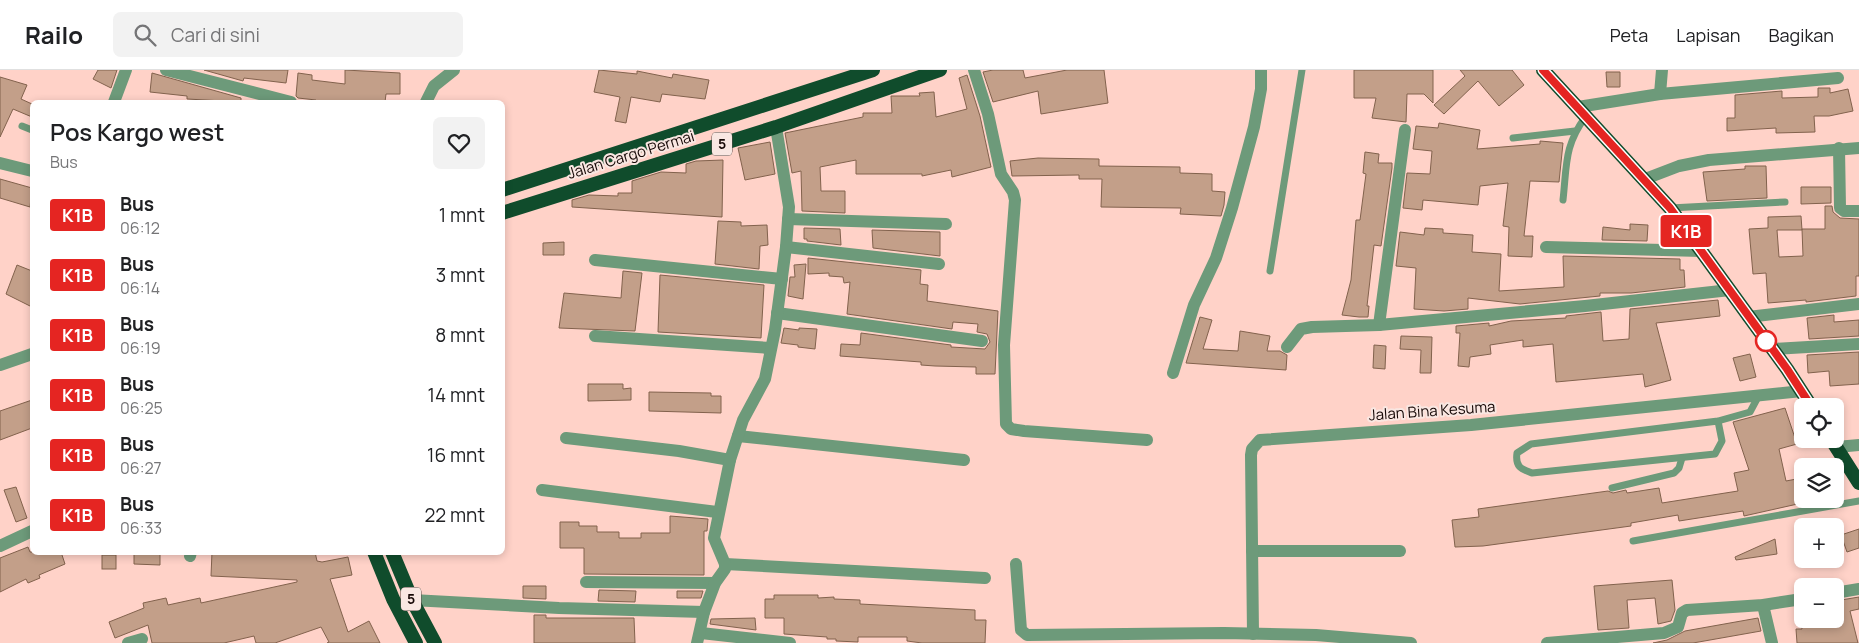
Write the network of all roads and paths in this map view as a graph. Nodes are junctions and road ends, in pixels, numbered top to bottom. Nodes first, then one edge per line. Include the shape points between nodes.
1 (126, 70) edge
2 (166, 70) edge
3 (454, 70) edge
4 (873, 70) edge
5 (940, 70) edge
6 (974, 70) edge
7 (1261, 70) edge
8 (1302, 70) edge
9 (1543, 70) edge
10 (1662, 70) edge
11 (1838, 78) dead end
12 (1660, 94) junction
13 (115, 100) edge
14 (283, 100) edge
15 (427, 100) edge
16 (1582, 112) junction
17 (22, 126) dead end
18 (776, 127) junction
19 (30, 129) edge
20 (1404, 130) dead end
21 (1575, 131) junction
22 (1513, 138) dead end
23 (1839, 148) junction
24 (1859, 148) edge
25 (0, 163) edge
26 (30, 170) edge
27 (1645, 180) junction
28 (505, 189) edge
29 (1563, 200) dead end
30 (1785, 202) dead end
31 (1670, 208) junction
32 (1859, 211) edge
33 (505, 212) edge
34 (788, 219) junction
35 (946, 224) dead end
36 (786, 246) junction
37 (1546, 246) dead end
38 (1702, 251) junction
39 (595, 260) dead end
40 (939, 264) dead end
41 (1270, 271) dead end
42 (782, 279) junction
43 (1730, 290) junction
44 (1859, 304) edge
45 (777, 313) junction
46 (1748, 316) junction
47 (1379, 325) junction
48 (595, 336) dead end
49 (982, 341) dead end
50 (1859, 344) edge
51 (1287, 347) dead end
52 (770, 348) junction
53 (1772, 349) junction
54 (30, 355) edge
55 (0, 365) edge
56 (1173, 373) dead end
57 (1802, 391) junction
58 (1758, 397) junction
59 (1806, 398) edge
60 (1718, 421) junction
61 (738, 436) junction
62 (566, 438) dead end
63 (1147, 440) dead end
64 (1844, 444) edge
65 (1859, 446) edge
66 (1837, 448) edge
67 (1682, 458) junction
68 (730, 460) junction
69 (964, 460) dead end
70 (1859, 483) edge
71 (1612, 488) dead end
72 (542, 490) dead end
73 (1859, 501) edge
74 (717, 512) junction
75 (30, 532) edge
76 (1633, 541) dead end
77 (0, 546) edge
78 (1252, 551) junction
79 (1400, 551) dead end
80 (375, 555) edge
81 (393, 555) edge
82 (725, 564) junction
83 (1016, 564) dead end
84 (985, 578) dead end
85 (586, 582) dead end
86 (715, 583) junction
87 (1859, 589) edge
88 (1844, 592) edge
89 (412, 600) junction
90 (1794, 600) edge
91 (1763, 605) junction
92 (704, 612) junction
93 (699, 638) edge
94 (1254, 638) edge
95 (142, 639) dead end
96 (1048, 639) edge
97 (1654, 639) edge
98 (128, 643) edge
99 (416, 643) edge
100 (435, 643) edge
101 (790, 643) edge
102 (1411, 643) edge
103 (1547, 643) edge
104 (1772, 643) edge

1 - 13 street
2 - 14 street
3 - 15 street via 434,86
4 - 28 highway, Jalan Cargo Permai / 5
5 - 18 highway, Jalan Cargo Permai / 5
6 - 63 street via 1001,174 1015,200 1004,360 1008,427 1024,432
7 - 56 street via 1258,106 1239,183 1216,258 1194,304
8 - 41 lane
9 - 16 highway
10 - 12 street
11 - 12 street
12 - 16 street
16 - 21 lane
16 - 27 highway
17 - 19 lane
18 - 33 highway, Jalan Cargo Permai / 5
18 - 34 street via 787,191
20 - 47 street
21 - 22 lane
21 - 29 lane via 1569,147
23 - 24 street
23 - 27 street via 1709,160 1679,166
23 - 32 street via 1840,208
25 - 26 street
27 - 31 highway
30 - 31 lane
31 - 38 highway
34 - 35 street
34 - 36 street
36 - 40 street
36 - 42 street
37 - 38 street
38 - 43 highway
39 - 42 street
42 - 45 street
43 - 46 highway
43 - 47 street
44 - 46 street
45 - 49 street
45 - 52 street
46 - 53 highway
47 - 51 street via 1301,329
48 - 52 street
50 - 53 street
52 - 61 street via 765,379
53 - 57 highway
54 - 55 street
57 - 58 street, Jalan Bina Kesuma
57 - 59 highway
58 - 60 lane via 1750,412
58 - 78 street, Jalan Bina Kesuma via 1471,425 1260,440 1251,455
60 - 67 lane via 1722,441 1715,454
60 - 67 lane via 1531,444 1516,453 1520,468 1532,473
61 - 68 street
61 - 69 street
62 - 68 street
64 - 65 street
66 - 70 highway
67 - 71 lane via 1674,473
68 - 74 street
72 - 74 street
73 - 76 lane
74 - 82 street via 714,538
75 - 77 street
78 - 79 street
78 - 94 street, Jalan Bina Kesuma
80 - 99 highway, 5
81 - 89 highway, 5
82 - 84 street
82 - 86 street
83 - 96 street via 1021,630 1027,635
85 - 86 street
86 - 92 street
87 - 88 street
89 - 92 street
89 - 100 highway, 5
90 - 91 street
91 - 97 street via 1687,610 1682,613 1678,627
91 - 104 street
92 - 93 street
93 - 101 street
94 - 96 street
94 - 102 street via 1316,635
95 - 98 street
97 - 103 street

